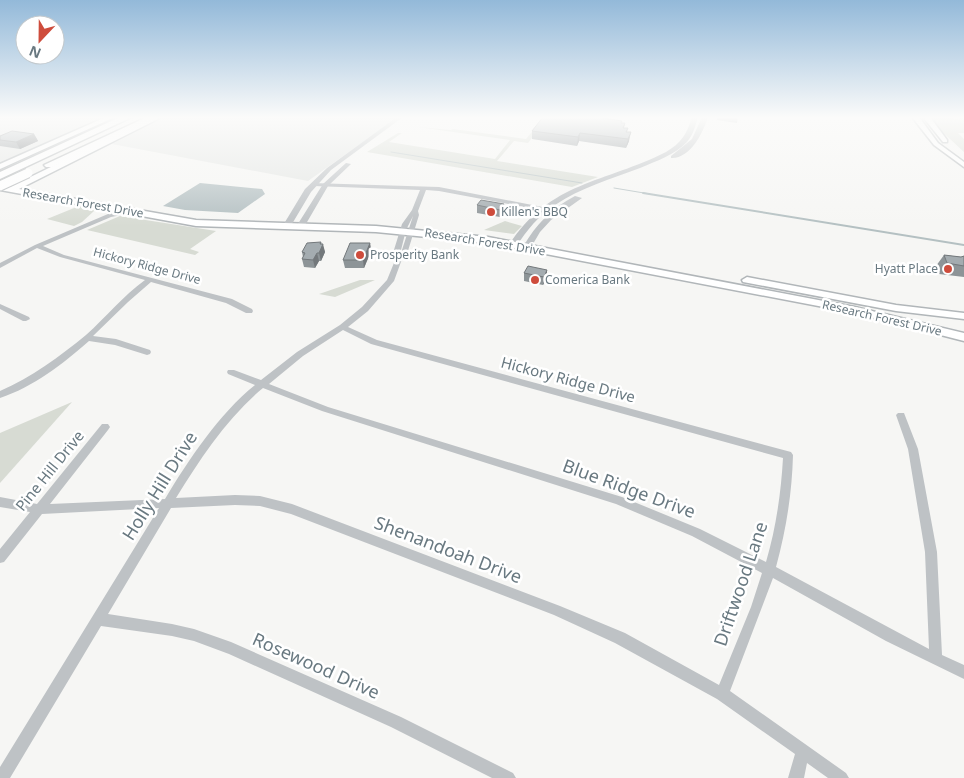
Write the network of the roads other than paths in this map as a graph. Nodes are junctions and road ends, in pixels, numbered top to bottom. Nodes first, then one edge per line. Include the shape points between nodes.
1 (31, 153) edge
2 (49, 153) edge
3 (87, 153) edge
4 (351, 153) edge
5 (363, 153) edge
6 (665, 153) edge
7 (680, 153) edge
8 (948, 153) edge
9 (71, 154) edge
10 (658, 158) junction
11 (666, 161) junction
12 (964, 165) edge
13 (0, 167) edge
14 (0, 176) edge
15 (40, 176) junction
16 (612, 176) junction
17 (620, 180) junction
18 (321, 183) junction
19 (353, 185) joint
20 (6, 187) edge
21 (424, 188) junction
22 (42, 193) junction
23 (3, 196) edge
24 (544, 207) junction
25 (149, 208) junction
26 (110, 209) junction
27 (556, 211) junction
28 (130, 212) junction
29 (288, 223) junction
30 (303, 224) junction
31 (86, 225) junction
32 (409, 227) junction
33 (515, 241) junction
34 (529, 244) junction
35 (37, 246) junction
36 (400, 258) joint
37 (0, 266) edge
38 (672, 266) junction
39 (654, 271) junction
40 (150, 280) junction
41 (833, 297) junction
42 (822, 304) junction
43 (0, 306) edge
44 (250, 311) dead end
45 (964, 316) edge
46 (26, 319) dead end
47 (343, 327) junction
48 (964, 337) edge
49 (86, 338) junction
50 (147, 352) dead end
51 (230, 372) dead end
52 (262, 385) junction
53 (0, 395) edge
54 (901, 415) dead end
55 (105, 427) dead end
56 (788, 455) joint
57 (0, 502) edge
58 (169, 502) junction
59 (40, 509) junction
60 (0, 558) edge
61 (770, 570) junction
62 (98, 619) junction
63 (936, 658) junction
64 (964, 672) edge
65 (722, 694) junction
66 (803, 751) junction
67 (2, 778) edge
68 (508, 778) edge
69 (796, 778) edge
70 (841, 778) edge

1 - 13 main road
2 - 14 highway
3 - 15 main road
4 - 18 street via 329,169
5 - 18 street
6 - 10 street
7 - 11 street
8 - 12 main road
9 - 20 highway, bridge via 28,173
10 - 11 street
10 - 16 street
11 - 17 street
14 - 15 main road via 19,179
15 - 20 main road
15 - 22 main road via 36,183
16 - 17 street
16 - 24 street
17 - 27 street
18 - 19 street
18 - 29 street
18 - 30 street
19 - 21 street
20 - 22 main road, Research Forest Drive
20 - 23 main road
21 - 24 street
21 - 32 street, Holly Hill Drive
22 - 23 main road
22 - 25 main road, Research Forest Drive
22 - 26 main road, Research Forest Drive
24 - 27 street
24 - 33 street via 525,224
25 - 26 main road
25 - 29 main road, Research Forest Drive
26 - 28 main road, Research Forest Drive
26 - 31 street
27 - 34 street via 544,219
28 - 29 main road, Research Forest Drive via 196,222
28 - 31 street via 110,215
29 - 30 main road, Research Forest Drive
30 - 32 main road, Research Forest Drive
31 - 35 street
32 - 33 main road, Research Forest Drive
32 - 36 street, Holly Hill Drive via 404,254
33 - 34 main road, Research Forest Drive
34 - 38 main road, Research Forest Drive
34 - 39 main road, Research Forest Drive
35 - 37 street
35 - 40 street, Hickory Ridge Drive
36 - 47 street, Holly Hill Drive via 394,275 380,294
38 - 39 main road
38 - 41 main road, Research Forest Drive
39 - 42 main road, Research Forest Drive
40 - 44 street, Hickory Ridge Drive via 229,301
40 - 49 street via 122,301
41 - 42 main road
41 - 45 main road, Research Forest Drive
42 - 48 main road, Research Forest Drive
43 - 46 street
47 - 52 street, Holly Hill Drive via 300,354
47 - 56 street, Hickory Ridge Drive via 374,342
49 - 50 street via 116,342
49 - 53 street via 46,371
51 - 52 street, Blue Ridge Drive
52 - 58 street, Holly Hill Drive via 208,441
52 - 61 street, Blue Ridge Drive via 325,409 618,500 700,535
54 - 63 street via 913,449 931,552
55 - 59 street, Pine Hill Drive
56 - 61 street, Driftwood Lane via 787,501
57 - 59 street, Shenandoah Drive
58 - 59 street, Shenandoah Drive
58 - 62 street, Holly Hill Drive
58 - 65 street, Shenandoah Drive via 260,501 292,509 556,610 649,653
59 - 60 street, Pine Hill Drive
61 - 63 street, Blue Ridge Drive
61 - 65 street, Driftwood Lane
62 - 67 street, Holly Hill Drive
62 - 68 street, Rosewood Drive via 180,632 231,648 396,722
63 - 64 street, Blue Ridge Drive
65 - 66 street, Shenandoah Drive
66 - 69 street
66 - 70 street, Shenandoah Drive

